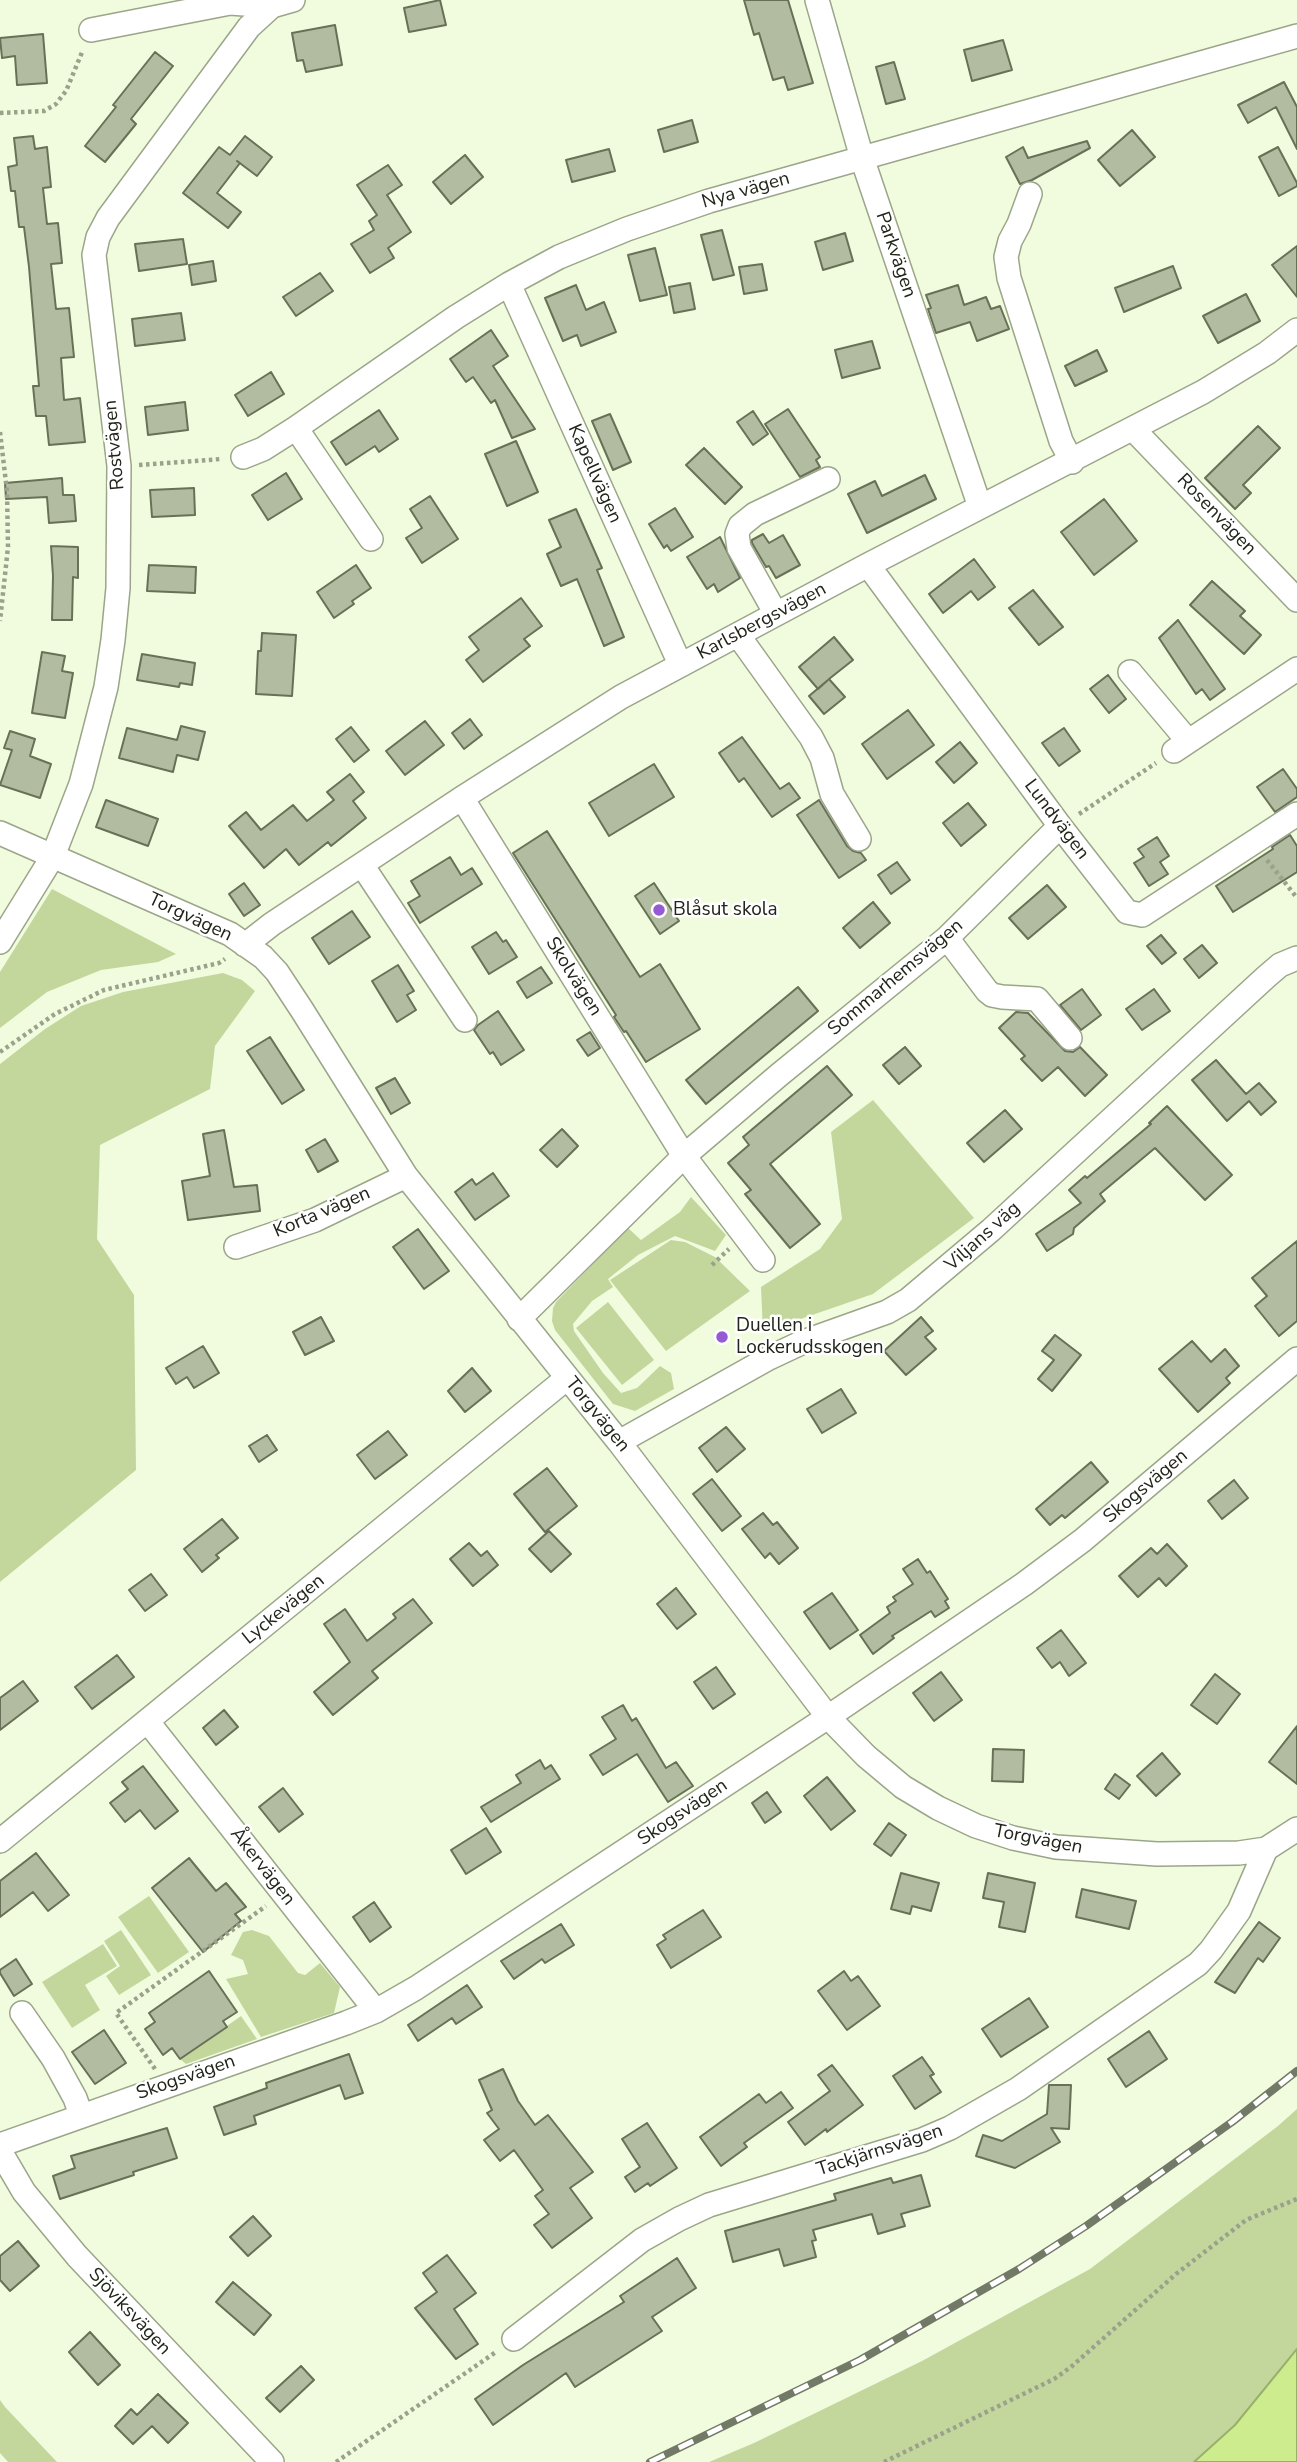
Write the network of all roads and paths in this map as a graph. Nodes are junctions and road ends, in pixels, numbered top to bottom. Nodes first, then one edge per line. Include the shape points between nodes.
1 (817, 0) edge
2 (283, 3) edge
3 (91, 30) joint
4 (1292, 37) edge
5 (0, 113) edge
6 (862, 158) junction
7 (1030, 194) dead end
8 (509, 284) junction
9 (1297, 330) edge
10 (296, 428) junction
11 (1134, 430) junction
12 (0, 432) edge
13 (243, 457) joint
14 (1072, 462) junction
15 (119, 466) junction
16 (828, 479) dead end
17 (980, 507) junction
18 (371, 539) dead end
19 (868, 565) junction
20 (1297, 600) edge
21 (776, 614) junction
22 (0, 621) edge
23 (738, 635) junction
24 (680, 664) junction
25 (1297, 669) edge
26 (1130, 672) dead end
27 (1181, 746) junction
28 (462, 798) junction
29 (1297, 814) edge
30 (1060, 826) junction
31 (0, 833) edge
32 (859, 839) dead end
33 (1253, 842) junction
34 (53, 856) junction
35 (362, 865) junction
36 (1297, 898) edge
37 (947, 938) junction
38 (0, 942) edge
39 (245, 945) junction
40 (1297, 958) edge
41 (465, 1020) dead end
42 (1070, 1038) dead end
43 (0, 1052) edge
44 (684, 1156) junction
45 (406, 1176) junction
46 (236, 1247) dead end
47 (763, 1260) dead end
48 (519, 1319) junction
49 (1297, 1359) edge
50 (567, 1378) junction
51 (619, 1442) junction
52 (828, 1717) junction
53 (148, 1722) junction
54 (1297, 1829) edge
55 (0, 1841) edge
56 (1266, 1849) junction
57 (283, 1895) junction
58 (376, 2011) junction
59 (22, 2012) dead end
60 (166, 2084) junction
61 (81, 2115) junction
62 (0, 2145) edge
63 (0, 2151) edge
64 (1297, 2199) edge
65 (514, 2339) joint
66 (272, 2462) edge
67 (336, 2462) edge
68 (884, 2462) edge

1 - 6 street, Parkvägen
2 - 3 street via 229,3
2 - 15 street, Rostvägen via 249,27 107,218 98,237 94,255
3 - 5 path via 56,104 44,111
4 - 6 street, Nya vägen
6 - 8 street, Nya vägen via 627,229
6 - 17 street, Parkvägen
7 - 14 street via 1010,240 1006,257 1009,278 1061,441
8 - 10 street, Nya vägen
8 - 24 street, Kapellvägen
9 - 11 street, Karlsbergsvägen via 1266,354
10 - 13 street, Nya vägen
10 - 18 street
11 - 14 street, Karlsbergsvägen
11 - 20 street, Rosenvägen
12 - 22 path via 8,547
13 - 15 path
14 - 17 street, Karlsbergsvägen
15 - 34 street, Rostvägen via 118,588 106,687 81,784
16 - 21 street via 755,514 740,526 739,548
17 - 19 street, Karlsbergsvägen
19 - 21 street, Karlsbergsvägen
19 - 30 street, Lundvägen
21 - 23 street, Karlsbergsvägen
23 - 24 street, Karlsbergsvägen
23 - 32 street via 811,737 832,794
24 - 28 street, Karlsbergsvägen
25 - 27 street
26 - 27 street
27 - 30 path
28 - 35 street, Karlsbergsvägen
28 - 44 street, Skolvägen
29 - 33 street, Lundvägen
30 - 33 street, Lundvägen via 1134,915 1142,915
30 - 37 street, Sommarhemsvägen
31 - 34 street, Torgvägen
33 - 36 path
34 - 38 street, Rostvägen
34 - 39 street, Torgvägen via 230,934
35 - 39 street, Karlsbergsvägen
35 - 41 street
37 - 42 street via 992,995 1037,999
37 - 44 street, Sommarhemsvägen
39 - 43 path via 219,963 104,990 55,1014
39 - 45 street, Torgvägen via 277,972
40 - 51 street, Viljans väg via 1266,977 991,1230 908,1300 769,1358
44 - 47 street, Skolvägen
44 - 48 street, Sommarhemsvägen
45 - 46 street, Korta vägen via 315,1220
45 - 48 street, Torgvägen
48 - 50 street, Torgvägen
49 - 52 street, Skogsvägen via 1083,1540
50 - 51 street, Torgvägen
50 - 53 street, Lyckevägen
51 - 52 street, Torgvägen
52 - 56 street, Torgvägen via 903,1787 976,1826 1013,1838 1104,1852
52 - 58 street, Skogsvägen
53 - 55 street, Lyckevägen
53 - 57 street, Åkervägen
54 - 56 street
56 - 65 street, Tackjärnsvägen via 1239,1911 1198,1964 1018,2089 922,2140 709,2205 679,2219 642,2240
57 - 58 street, Åkervägen
57 - 60 path via 116,2013
58 - 60 street, Skogsvägen
59 - 61 street via 53,2058
60 - 61 street, Skogsvägen
61 - 62 street, Skogsvägen
63 - 66 street, Sjöviksvägen via 23,2192 77,2256
64 - 68 path via 1246,2220 1054,2379
65 - 67 path

